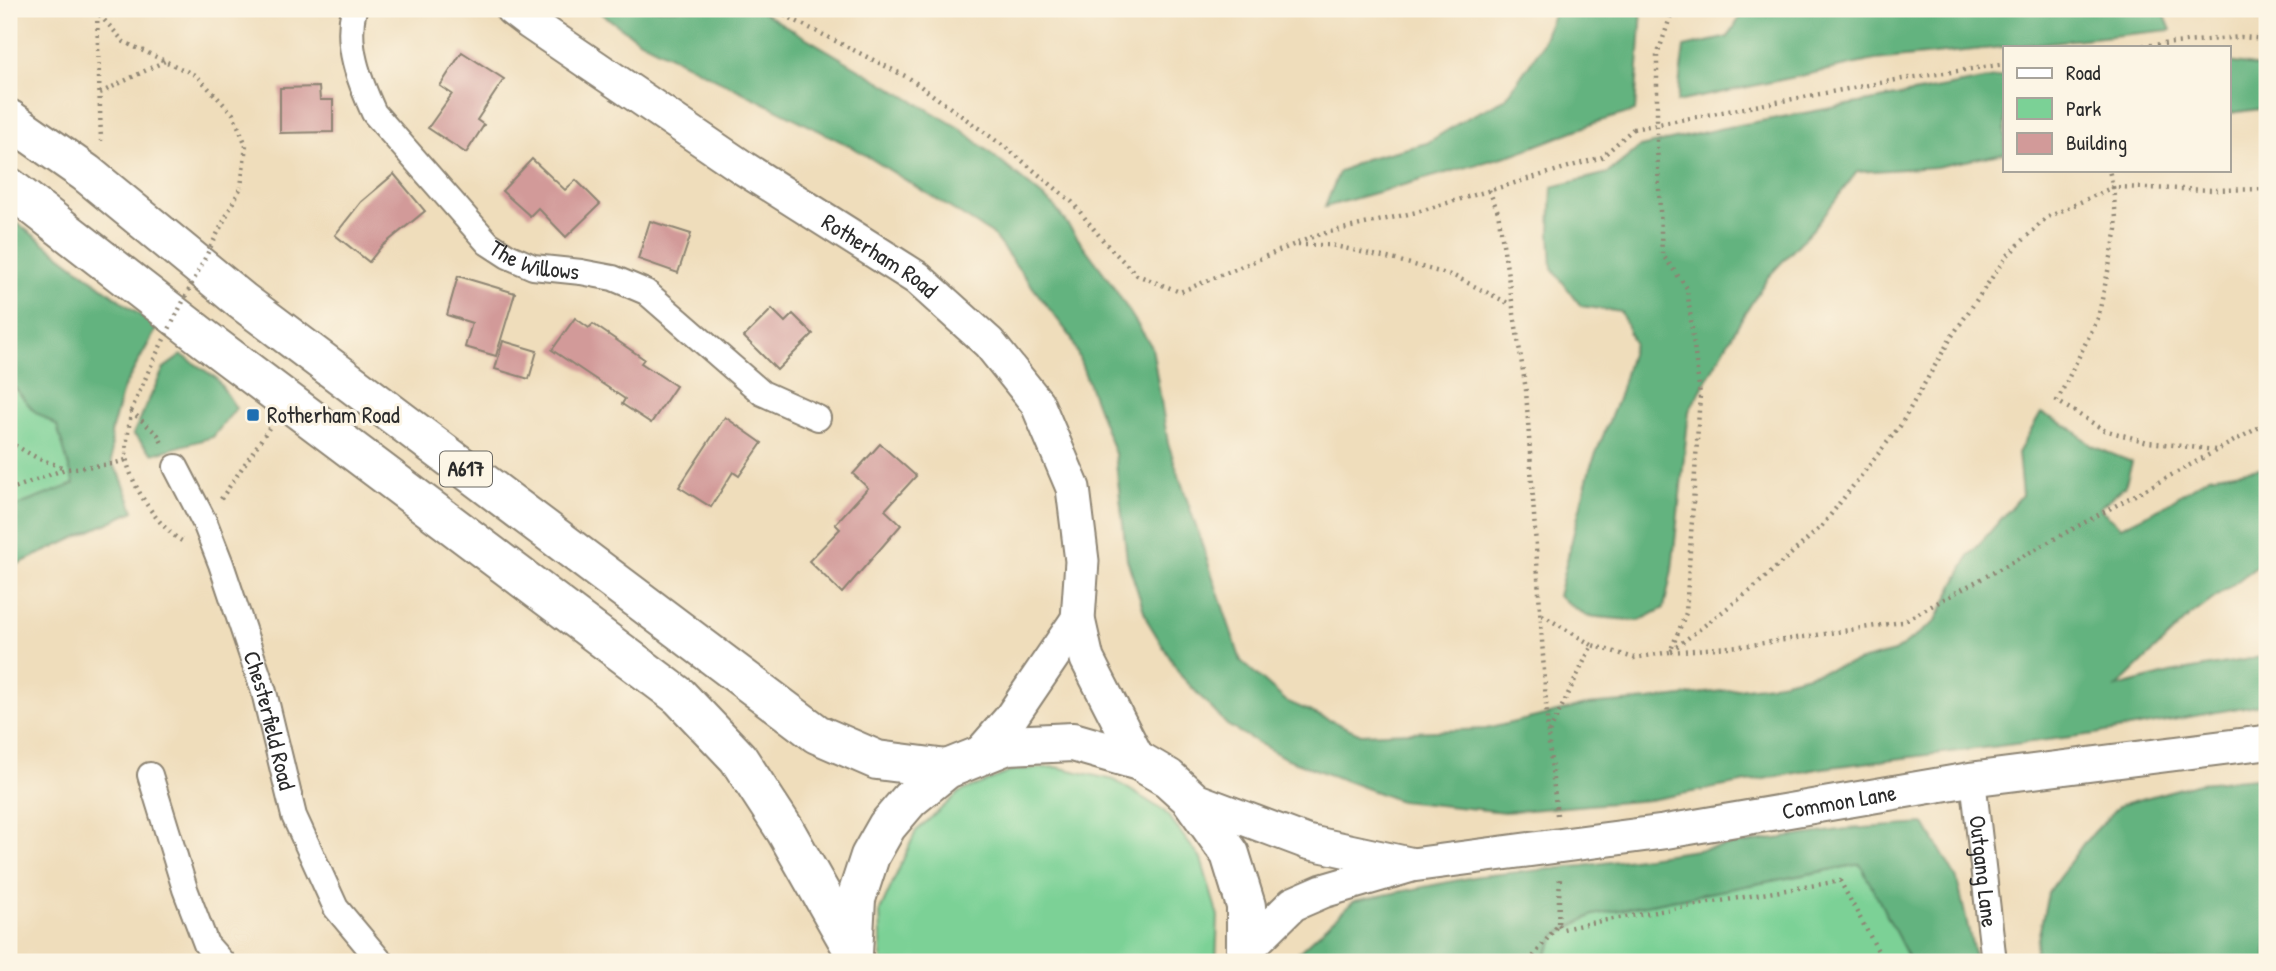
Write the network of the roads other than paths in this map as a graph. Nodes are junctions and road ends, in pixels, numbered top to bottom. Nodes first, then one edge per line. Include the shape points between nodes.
1 (354, 9) edge
2 (512, 9) edge
3 (9, 119) edge
4 (9, 187) edge
5 (818, 418) dead end
6 (176, 467) dead end
7 (1077, 619) junction
8 (2267, 742) edge
9 (1139, 761) junction
10 (961, 763) junction
11 (150, 775) dead end
12 (1973, 779) junction
13 (1190, 798) junction
14 (1412, 865) junction
15 (854, 956) edge
16 (1246, 956) edge
17 (222, 962) edge
18 (382, 962) edge
19 (1994, 962) edge

1 - 5 street, The Willows via 350,36 354,60 374,113 488,243 533,267 613,278 646,292 762,393
2 - 7 main road, Rotherham Road via 745,169 917,278 989,342 1037,403 1073,488 1082,561
3 - 10 highway, A617 via 86,173 242,301 817,734 877,760
4 - 15 highway, A617 via 679,696 738,758 785,830
6 - 18 street, Chesterfield Road via 205,523 264,692 293,816 336,908
7 - 9 main road, Rotherham Road via 1087,659
7 - 10 main road, Rotherham Road via 1010,719
8 - 12 main road, Common Lane
9 - 10 highway via 1073,742 1007,745
9 - 13 highway
10 - 15 highway via 909,799 870,856 856,899
11 - 17 street via 206,944
12 - 14 main road, Common Lane via 1663,832
12 - 19 street, Outgang Lane
13 - 14 main road via 1307,842
13 - 16 highway via 1230,854 1246,906
14 - 16 main road via 1293,904

